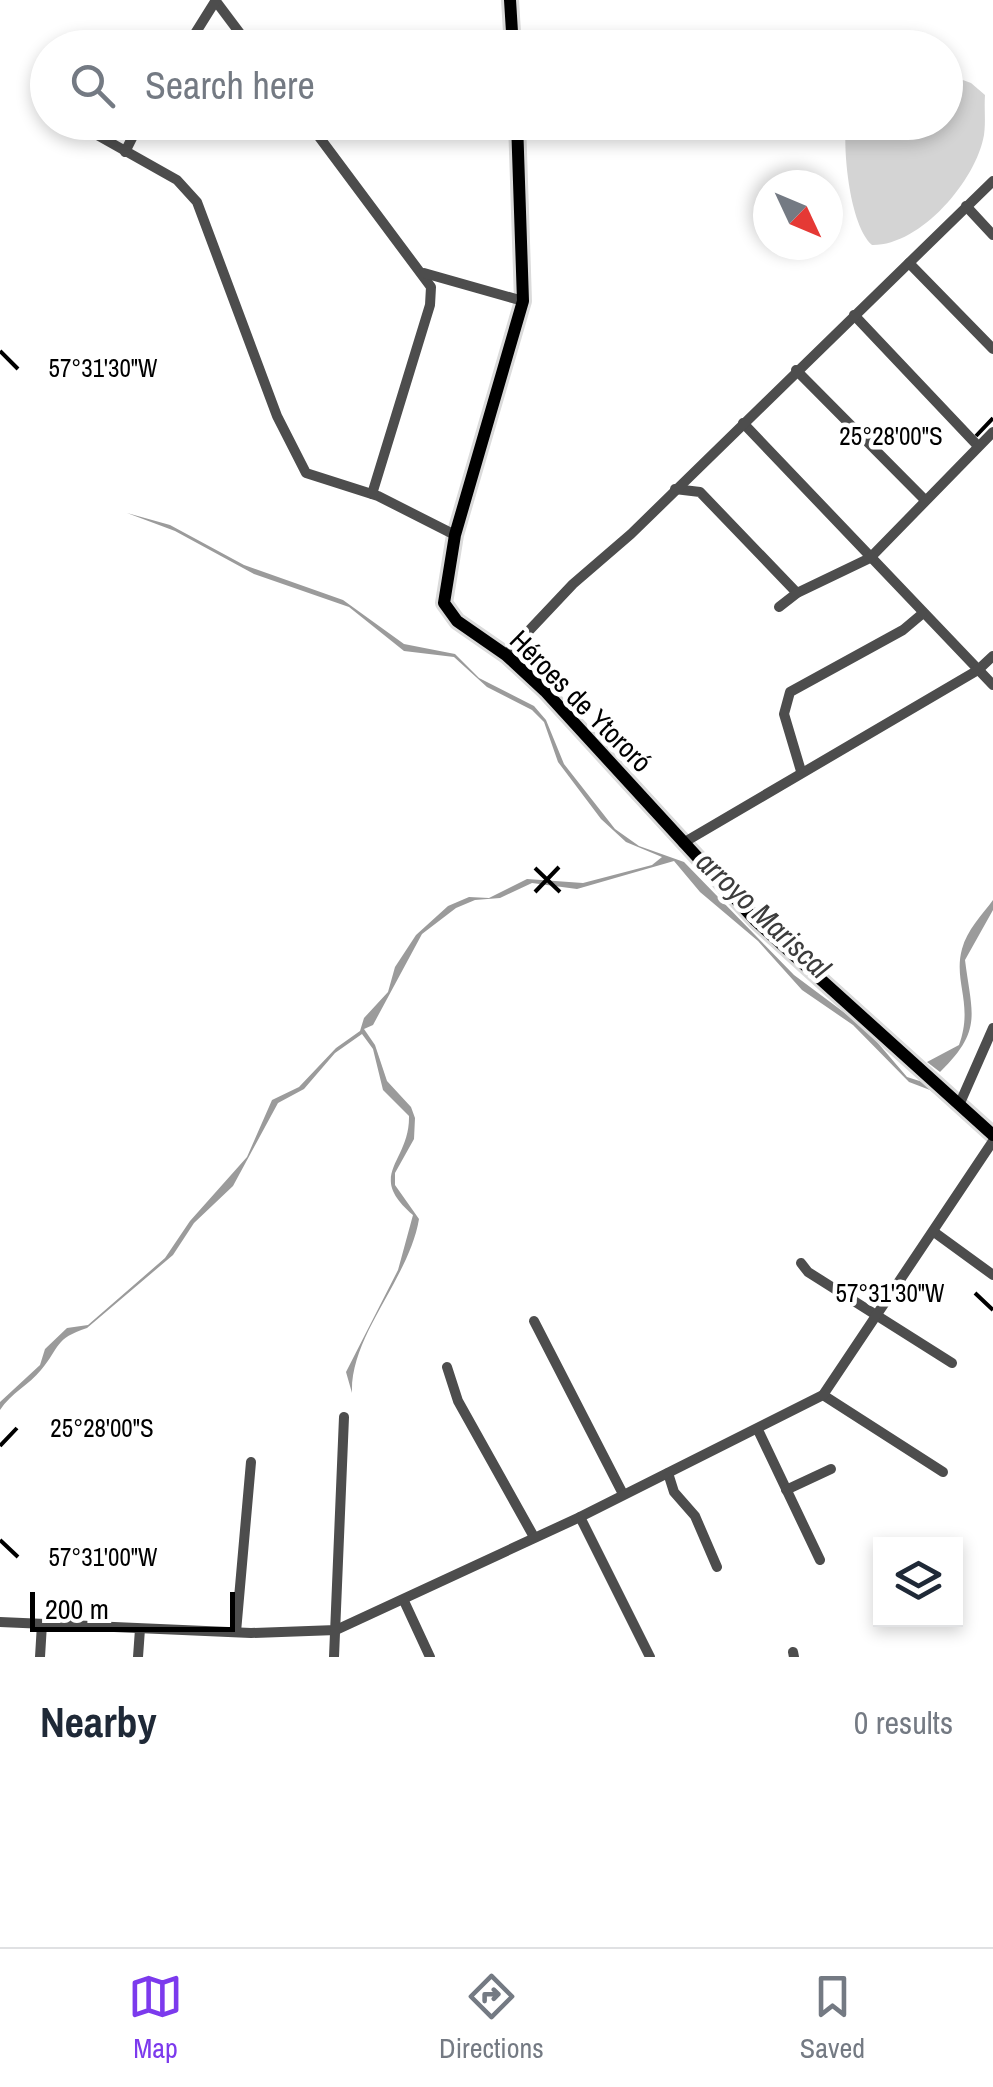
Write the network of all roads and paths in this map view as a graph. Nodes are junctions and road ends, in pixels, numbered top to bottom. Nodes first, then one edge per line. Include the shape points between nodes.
1 (215, 0) edge
2 (510, 0) edge
3 (197, 30) edge
4 (238, 30) edge
5 (511, 30) edge
6 (104, 140) edge
7 (130, 140) edge
8 (322, 140) edge
9 (517, 140) edge
10 (124, 152) junction
11 (993, 182) edge
12 (966, 206) junction
13 (993, 235) edge
14 (908, 262) junction
15 (424, 273) junction
16 (523, 301) junction
17 (854, 315) junction
18 (993, 348) edge
19 (796, 370) junction
20 (743, 423) junction
21 (993, 432) edge
22 (978, 446) junction
23 (674, 489) junction
24 (372, 494) junction
25 (925, 500) junction
26 (454, 536) junction
27 (870, 558) junction
28 (796, 593) junction
29 (779, 608) dead end
30 (922, 614) junction
31 (506, 655) junction
32 (993, 656) edge
33 (978, 670) junction
34 (993, 685) edge
35 (801, 771) junction
36 (683, 842) junction
37 (993, 1028) edge
38 (960, 1103) junction
39 (993, 1138) edge
40 (934, 1232) junction
41 (802, 1263) dead end
42 (993, 1275) edge
43 (878, 1316) junction
44 (534, 1321) dead end
45 (952, 1363) dead end
46 (446, 1367) dead end
47 (823, 1396) junction
48 (344, 1418) dead end
49 (758, 1430) junction
50 (251, 1462) dead end
51 (831, 1469) dead end
52 (944, 1472) dead end
53 (668, 1473) junction
54 (786, 1490) junction
55 (623, 1494) junction
56 (580, 1517) junction
57 (534, 1537) junction
58 (820, 1560) dead end
59 (717, 1567) dead end
60 (404, 1601) junction
61 (0, 1622) edge
62 (42, 1624) junction
63 (140, 1628) junction
64 (336, 1630) junction
65 (236, 1632) junction
66 (40, 1657) edge
67 (138, 1657) edge
68 (334, 1657) edge
69 (430, 1657) edge
70 (650, 1657) edge

1 - 3 street
1 - 4 street
2 - 5 main road
6 - 10 street
7 - 10 street
8 - 15 street
9 - 16 main road, Héroes de Ytororó
10 - 24 street via 177,180 198,202 277,416 306,473
11 - 12 street
12 - 13 street
12 - 14 street
14 - 17 street
14 - 18 street
15 - 16 street
15 - 24 street via 430,305
16 - 26 main road, Héroes de Ytororó
17 - 19 street
17 - 22 street
19 - 20 street
19 - 25 street
20 - 23 street
20 - 27 street
21 - 22 street
22 - 25 street
23 - 28 street via 700,492
23 - 31 street
24 - 26 street
25 - 27 street
26 - 31 main road, Héroes de Ytororó via 444,603 467,629
27 - 28 street
27 - 30 street
28 - 29 street
30 - 33 street
30 - 35 street via 790,692 784,714
31 - 36 main road, Héroes de Ytororó
32 - 33 street
33 - 34 street
33 - 35 street
35 - 36 street
36 - 38 main road, Héroes de Ytororó via 755,920
37 - 38 street
38 - 39 main road, Héroes de Ytororó
39 - 40 street
40 - 42 street
40 - 43 street
41 - 43 street
43 - 45 street
43 - 47 street
44 - 55 street
46 - 57 street
47 - 49 street
47 - 52 street
48 - 64 street
49 - 53 street
49 - 54 street
50 - 65 street
51 - 54 street
53 - 55 street
53 - 59 street
54 - 58 street
55 - 56 street
56 - 57 street
56 - 70 street
57 - 60 street
60 - 64 street
60 - 69 street
61 - 62 street
62 - 63 street
62 - 66 street
63 - 65 street
63 - 67 street
64 - 65 street
64 - 68 street

